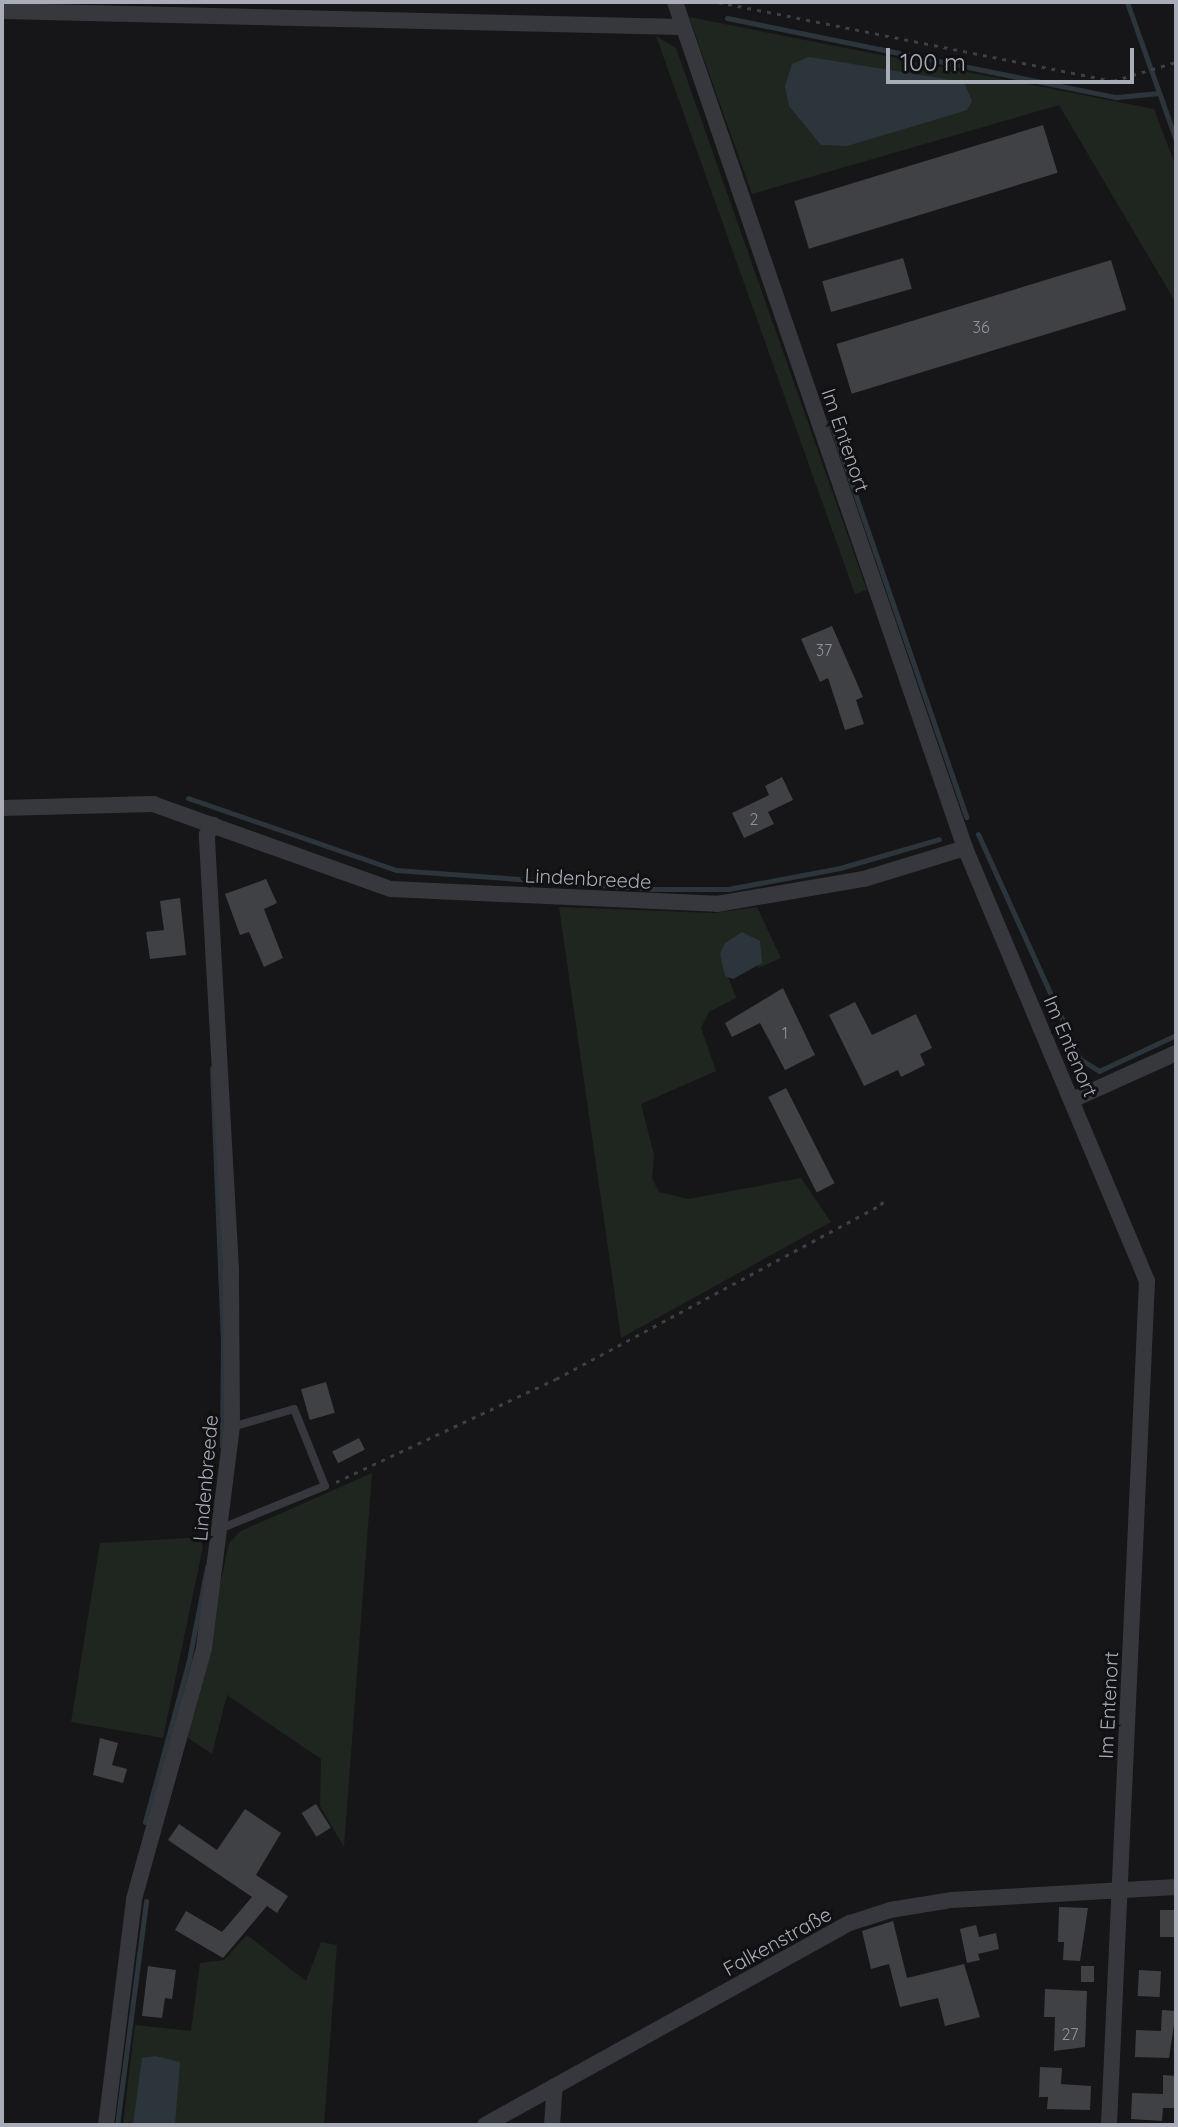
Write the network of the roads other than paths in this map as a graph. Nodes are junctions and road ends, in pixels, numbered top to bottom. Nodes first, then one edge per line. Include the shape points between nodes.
1 (675, 2) edge
2 (2, 11) edge
3 (682, 27) junction
4 (2, 808) edge
5 (213, 825) junction
6 (965, 848) junction
7 (1176, 1053) edge
8 (1072, 1100) junction
9 (232, 1427) junction
10 (222, 1528) junction
11 (1176, 1887) edge
12 (1119, 1890) junction
13 (555, 2086) junction
14 (106, 2125) edge
15 (485, 2125) edge
16 (552, 2125) edge
17 (1109, 2125) edge

1 - 3 street, Im Entenort
2 - 3 street
3 - 6 street, Im Entenort
4 - 5 street, Lindenbreede via 153,804
5 - 6 street, Lindenbreede via 391,889 717,904 864,879
5 - 9 street, Lindenbreede via 207,835 231,1269
6 - 8 street, Im Entenort
7 - 8 street
8 - 12 street, Im Entenort via 1140,1260 1150,1300
9 - 10 street, Lindenbreede
9 - 10 lane via 294,1409 325,1486
10 - 14 street, Lindenbreede via 204,1648 134,1899
11 - 12 street, Falkenstraße
12 - 13 street, Falkenstraße via 952,1900 850,1923
12 - 17 street, Im Entenort
13 - 15 street, Falkenstraße
13 - 16 street

